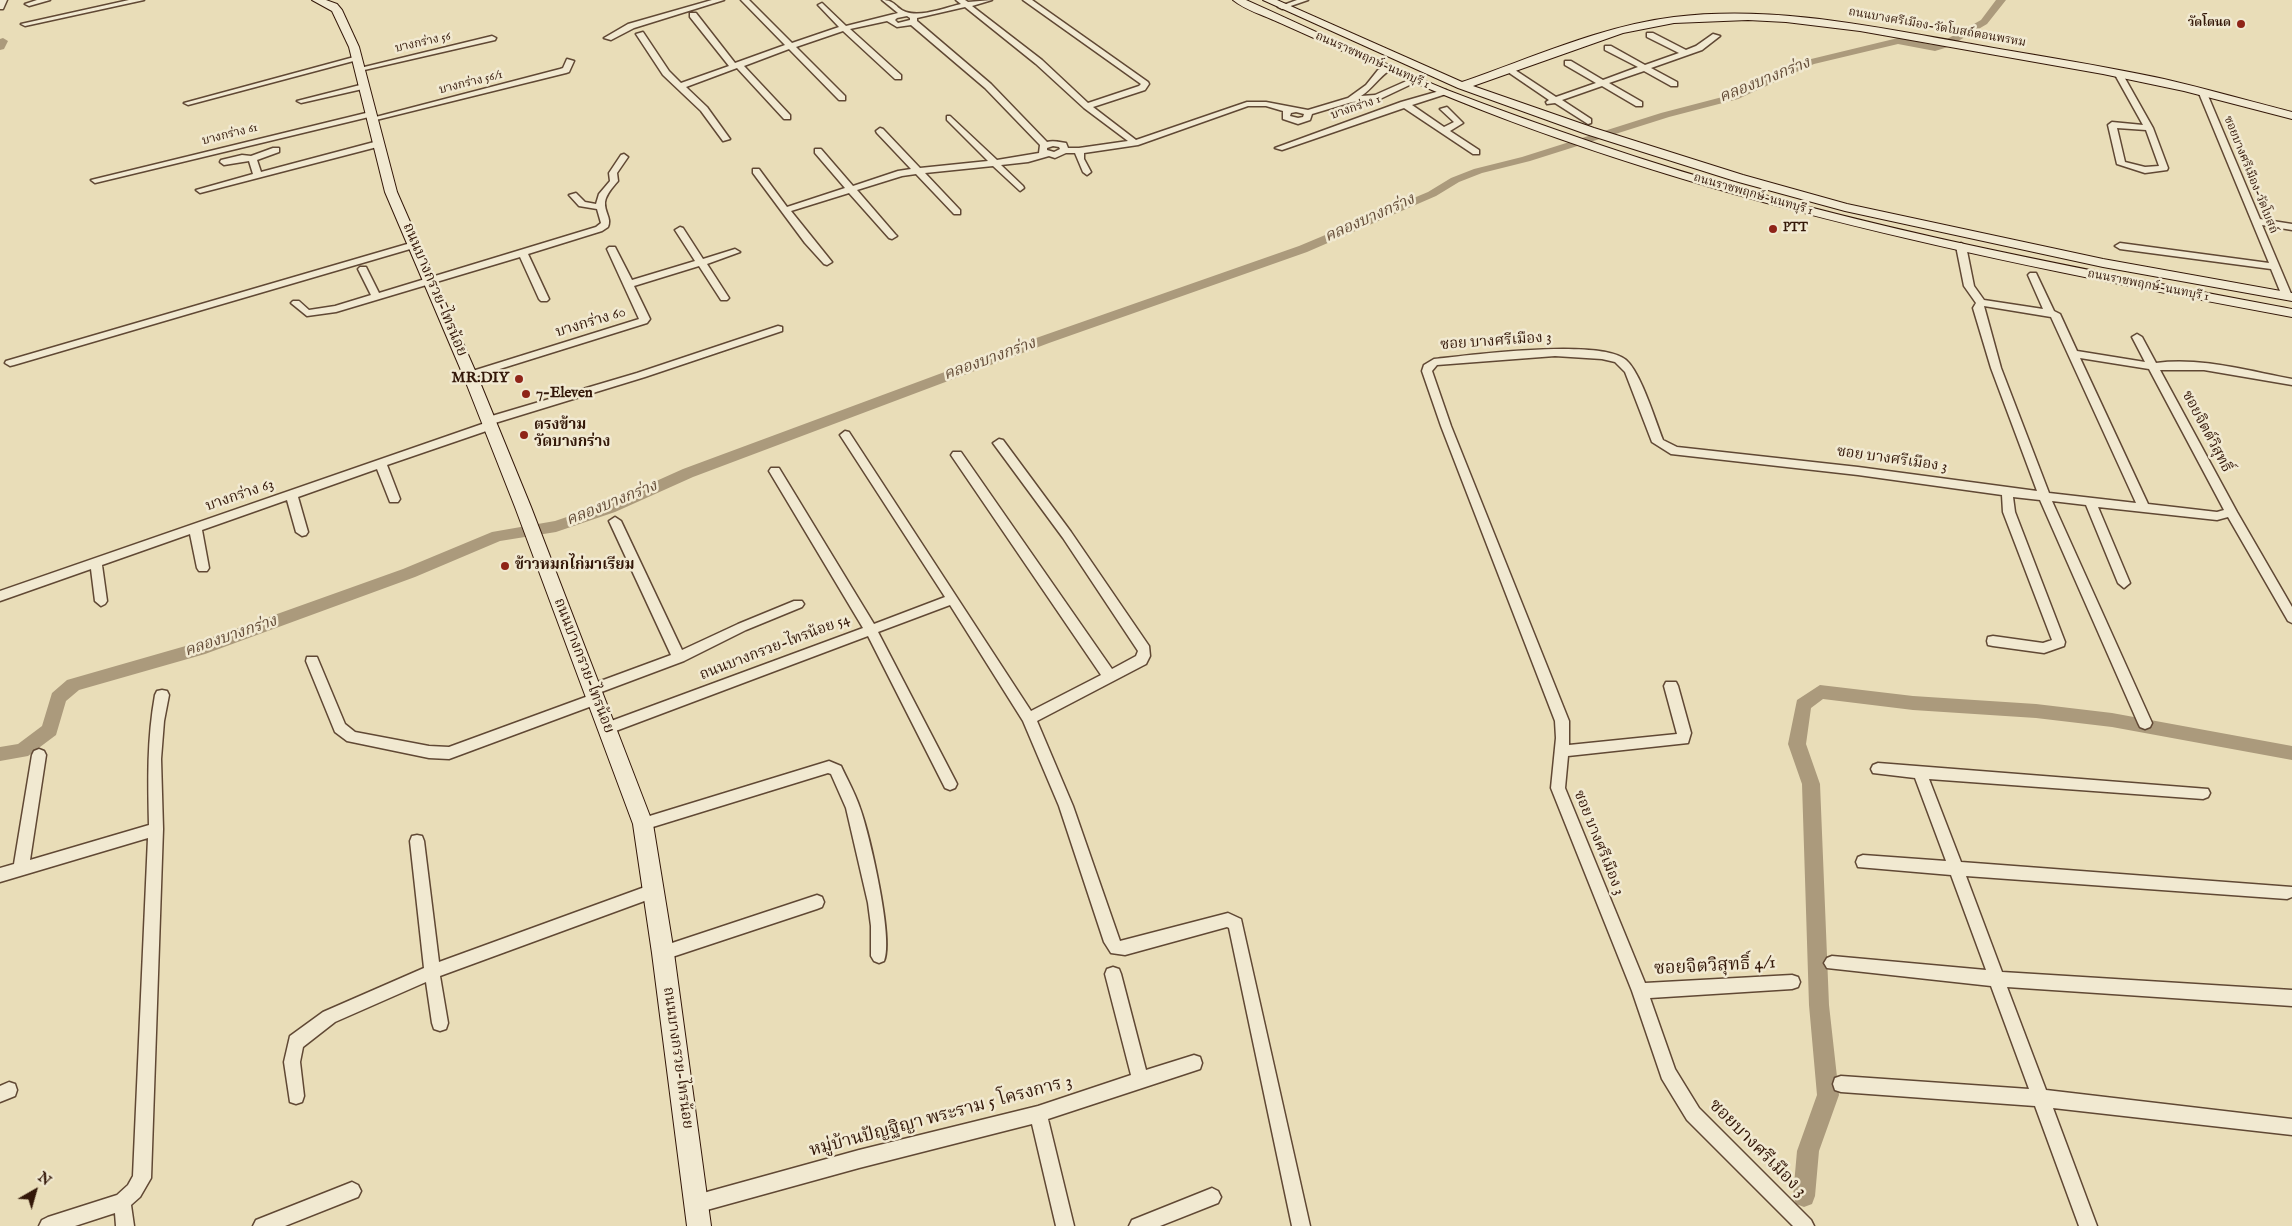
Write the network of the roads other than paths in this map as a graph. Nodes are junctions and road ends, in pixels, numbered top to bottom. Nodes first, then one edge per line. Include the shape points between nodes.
1 (3, 0) edge
2 (46, 0) edge
3 (140, 0) edge
4 (317, 0) edge
5 (720, 0) edge
6 (746, 0) edge
7 (886, 0) edge
8 (960, 0) edge
9 (988, 0) edge
10 (1027, 0) edge
11 (1238, 0) edge
12 (1304, 0) edge
13 (1277, 2) edge
14 (29, 4) dead end
15 (822, 5) dead end
16 (968, 6) junction
17 (0, 7) edge
18 (903, 14) junction
19 (693, 15) dead end
20 (891, 18) junction
21 (914, 20) junction
22 (25, 24) dead end
23 (843, 27) junction
24 (640, 34) dead end
25 (1650, 36) dead end
26 (1716, 36) dead end
27 (492, 38) dead end
28 (608, 38) dead end
29 (791, 45) junction
30 (1608, 48) dead end
31 (1685, 53) junction
32 (570, 61) dead end
33 (1568, 63) dead end
34 (358, 64) junction
35 (735, 65) junction
36 (1644, 67) junction
37 (1387, 68) junction
38 (1504, 71) junction
39 (2118, 73) junction
40 (898, 76) dead end
41 (1414, 81) junction
42 (1381, 83) junction
43 (1602, 83) junction
44 (1674, 84) dead end
45 (364, 86) junction
46 (681, 86) junction
47 (1462, 86) junction
48 (1396, 88) junction
49 (2202, 91) junction
50 (1443, 92) junction
51 (842, 98) dead end
52 (1351, 100) junction
53 (301, 101) dead end
54 (1556, 102) junction
55 (188, 103) dead end
56 (1404, 104) junction
57 (1639, 104) dead end
58 (1087, 106) junction
59 (1444, 109) dead end
60 (371, 116) junction
61 (2292, 116) edge
62 (787, 117) dead end
63 (950, 118) dead end
64 (1589, 126) junction
65 (2149, 128) junction
66 (880, 131) dead end
67 (1443, 131) junction
68 (726, 139) dead end
69 (1135, 143) junction
70 (378, 144) junction
71 (1278, 148) dead end
72 (1045, 149) junction
73 (276, 150) dead end
74 (818, 151) dead end
75 (1079, 151) junction
76 (1476, 152) dead end
77 (624, 157) dead end
78 (252, 158) junction
79 (224, 162) dead end
80 (997, 163) junction
81 (917, 170) junction
82 (756, 171) dead end
83 (1087, 172) dead end
84 (258, 175) junction
85 (95, 180) dead end
86 (1020, 188) dead end
87 (850, 189) junction
88 (200, 190) dead end
89 (574, 195) dead end
90 (600, 207) junction
91 (786, 210) junction
92 (957, 212) dead end
93 (2255, 222) junction
94 (2292, 227) edge
95 (680, 230) dead end
96 (892, 236) dead end
97 (414, 245) junction
98 (1961, 246) junction
99 (2120, 246) dead end
100 (612, 249) dead end
101 (735, 252) dead end
102 (523, 253) junction
103 (827, 262) dead end
104 (700, 263) junction
105 (2274, 267) junction
106 (363, 269) dead end
107 (2033, 275) dead end
108 (430, 280) junction
109 (629, 284) junction
110 (376, 296) junction
111 (2289, 297) edge
112 (724, 298) dead end
113 (544, 299) dead end
114 (296, 303) dead end
115 (1981, 303) junction
116 (2292, 313) edge
117 (2050, 314) junction
118 (778, 329) dead end
119 (2137, 337) dead end
120 (2074, 354) junction
121 (10, 363) dead end
122 (2154, 367) junction
123 (470, 375) junction
124 (2292, 382) edge
125 (490, 423) junction
126 (845, 435) dead end
127 (999, 443) dead end
128 (957, 455) dead end
129 (381, 462) junction
130 (775, 471) dead end
131 (2008, 492) junction
132 (291, 494) junction
133 (2044, 496) junction
134 (394, 499) dead end
135 (2090, 502) junction
136 (2144, 508) junction
137 (2231, 512) junction
138 (615, 521) dead end
139 (195, 528) junction
140 (302, 532) dead end
141 (96, 562) junction
142 (203, 568) dead end
143 (2124, 582) dead end
144 (0, 596) edge
145 (953, 599) junction
146 (101, 601) dead end
147 (798, 604) dead end
148 (2292, 618) edge
149 (871, 630) junction
150 (1993, 641) dead end
151 (678, 657) junction
152 (312, 661) dead end
153 (1109, 676) junction
154 (1671, 686) dead end
155 (162, 695) dead end
156 (594, 695) junction
157 (1030, 719) junction
158 (2145, 723) dead end
159 (608, 728) junction
160 (1562, 751) junction
161 (39, 755) dead end
162 (1878, 769) dead end
163 (1920, 772) junction
164 (950, 784) dead end
165 (2203, 793) dead end
166 (643, 824) junction
167 (156, 829) junction
168 (417, 841) dead end
169 (1863, 862) dead end
170 (20, 869) junction
171 (1956, 869) junction
172 (0, 874) edge
173 (653, 891) junction
174 (2287, 892) dead end
175 (817, 902) dead end
176 (662, 953) junction
177 (879, 956) dead end
178 (1832, 963) dead end
179 (432, 972) junction
180 (1113, 974) dead end
181 (1997, 979) junction
182 (1792, 982) dead end
183 (1640, 991) junction
184 (2292, 998) edge
185 (440, 1023) dead end
186 (1194, 1063) dead end
187 (1668, 1073) joint
188 (1141, 1081) junction
189 (1841, 1084) dead end
190 (296, 1096) dead end
191 (2040, 1098) junction
192 (1038, 1114) junction
193 (2292, 1127) edge
194 (352, 1191) dead end
195 (1212, 1196) dead end
196 (122, 1202) junction
197 (698, 1215) edge
198 (48, 1226) edge
199 (125, 1226) edge
200 (262, 1226) edge
201 (1066, 1226) edge
202 (1138, 1226) edge
203 (1301, 1226) edge
204 (1804, 1226) edge
205 (2088, 1226) edge

1 - 17 street
2 - 14 street
3 - 22 street
4 - 34 main road, ถนนบางกรวย-ไทรน้อย via 336,10
5 - 28 street via 631,26
6 - 29 street
7 - 18 street
8 - 16 street
9 - 16 street
10 - 58 street via 1145,84 1142,88
11 - 37 main road, ถนนราชพฤกษ์-นนทบุรี 1
12 - 13 street
13 - 47 main road, ถนนราชพฤกษ์-นนทบุรี 1
15 - 23 street
16 - 21 street
16 - 58 street via 1039,62
18 - 20 street
18 - 21 street
19 - 35 street
20 - 21 street via 897,25
20 - 23 street
21 - 72 street via 988,86
23 - 29 street
23 - 40 street
24 - 46 street via 666,73
25 - 31 street
26 - 31 street
27 - 34 street, บางกร่าง 56
29 - 35 street
29 - 51 street
30 - 36 street
31 - 36 street
32 - 60 street, บางกร่าง 56/1 via 563,71
33 - 43 street
34 - 45 main road, ถนนบางกรวย-ไทรน้อย
34 - 55 street, บางกร่าง 56 via 282,77 240,92
35 - 46 street
35 - 62 street
36 - 43 street
36 - 44 street
37 - 41 main road, ถนนราชพฤกษ์-นนทบุรี 1
37 - 42 street via 1381,72
38 - 39 main road, ถนนบางศรีเมือง-วัดโบสถ์ดอนพรหม via 1618,31 1700,17 1773,18 1858,28
38 - 47 main road, ถนนบางศรีเมือง-วัดโบสถ์ดอนพรหม
38 - 54 street
39 - 49 main road, ถนนบางศรีเมือง-วัดโบสถ์ดอนพรหม
39 - 65 street
41 - 48 street
41 - 50 main road, ถนนราชพฤกษ์-นนทบุรี 1
42 - 48 street
42 - 52 street
43 - 54 street
43 - 57 street
45 - 53 street
45 - 60 main road, ถนนบางกรวย-ไทรน้อย
46 - 68 street via 704,109
47 - 64 main road, ถนนราชพฤกษ์-นนทบุรี 1
48 - 52 street via 1376,98
49 - 61 main road, ถนนบางศรีเมือง-วัดโบสถ์ดอนพรหม
49 - 93 street, ซอยบางศรีเมือง-วัดโบสถ์
50 - 56 street, บางกร่าง 1
50 - 98 main road, ถนนราชพฤกษ์-นนทบุรี 1 via 1567,138 1745,194
52 - 69 street via 1308,113 1266,104 1247,104
54 - 64 street
56 - 67 street
56 - 71 street, บางกร่าง 1
58 - 69 street
59 - 67 street via 1459,123
60 - 70 main road, ถนนบางกรวย-ไทรน้อย
60 - 85 street, บางกร่าง 61
63 - 80 street
64 - 111 main road, ถนนราชพฤกษ์-นนทบุรี 1 via 1618,141 1845,207 2103,263
65 - 65 street via 2163,170 2145,170 2121,164 2112,125
66 - 81 street
67 - 76 street
69 - 75 street
70 - 84 street
70 - 97 main road, ถนนบางกรวย-ไทรน้อย via 392,192
72 - 75 street via 1055,155 1065,150
72 - 80 street via 1028,159
73 - 78 street
74 - 87 street
75 - 83 street
77 - 90 street via 612,173 614,181 605,192
78 - 79 street
78 - 84 street
80 - 81 street
80 - 86 street
81 - 87 street
81 - 92 street
82 - 91 street
84 - 88 street
87 - 91 street
87 - 96 street
89 - 90 street via 582,204
90 - 102 street via 606,221 603,227
91 - 103 street
93 - 94 street
93 - 105 street, ซอยบางศรีเมือง-วัดโบสถ์
95 - 104 street
97 - 108 main road, ถนนบางกรวย-ไทรน้อย
97 - 121 street
98 - 115 street via 1969,286
98 - 116 main road, ถนนราชพฤกษ์-นนทบุรี 1 via 2118,281
99 - 105 street
100 - 109 street, บางกร่าง 60
101 - 104 street
102 - 108 street
102 - 113 street
104 - 109 street
104 - 112 street
105 - 111 street, ซอยบางศรีเมือง-วัดโบสถ์
106 - 110 street
107 - 117 street
108 - 110 street
108 - 123 main road, ถนนบางกรวย-ไทรน้อย
109 - 123 street, บางกร่าง 60 via 645,319 641,323
110 - 114 street via 313,313 302,310
115 - 117 street
115 - 133 street via 1978,308 1996,368
117 - 120 street via 2055,314
118 - 125 street, บางกร่าง 63
119 - 122 street, ซอยจิตต์วิสุทธิ์
120 - 122 street, ซอยจิตต์วิสุทธิ์
120 - 136 street
122 - 124 street, ซอยจิตต์วิสุทธิ์ via 2212,368
122 - 137 street, ซอยจิตต์วิสุทธิ์
123 - 125 main road, ถนนบางกรวย-ไทรน้อย
125 - 129 street, บางกร่าง 63
125 - 156 main road, ถนนบางกรวย-ไทรน้อย
126 - 145 street
127 - 153 street via 1067,535 1144,650 1141,660
128 - 153 street
129 - 132 street, บางกร่าง 63
129 - 134 street
130 - 149 street
131 - 133 street, ซอย บางศรีเมือง 3
131 - 150 street via 2009,512 2059,642 2044,648
131 - 160 street, ซอย บางศรีเมือง 3 via 1675,450 1658,442 1630,371 1625,364 1610,358 1532,354 1430,364 1427,371 1446,426 1562,721
132 - 139 street, บางกร่าง 63
132 - 140 street
133 - 135 street, ซอย บางศรีเมือง 3
133 - 158 street
135 - 136 street, ซอย บางศรีเมือง 3
135 - 143 street
136 - 137 street, ซอย บางศรีเมือง 3 via 2217,516
137 - 148 street, ซอยจิตต์วิสุทธิ์
138 - 151 street
139 - 141 street, บางกร่าง 63
139 - 142 street
141 - 144 street, บางกร่าง 63
141 - 146 street
145 - 149 street, ถนนบางกรวย-ไทรน้อย 54
145 - 157 street
147 - 151 street
149 - 159 street, ถนนบางกรวย-ไทรน้อย 54
149 - 164 street
151 - 156 street
152 - 156 street via 340,728 352,738 429,752 449,753
153 - 157 street
154 - 160 street via 1684,732 1683,739
155 - 167 street via 154,759
156 - 159 main road, ถนนบางกรวย-ไทรน้อย
157 - 203 street via 1066,806 1116,948 1228,920 1236,924
159 - 166 main road, ถนนบางกรวย-ไทรน้อย
160 - 183 street, ซอย บางศรีเมือง 3 via 1558,788
161 - 170 street
162 - 163 street
163 - 165 street
163 - 171 street
166 - 173 main road, ถนนบางกรวย-ไทรน้อย
166 - 177 street via 833,768 853,808 876,910
167 - 170 street
167 - 196 street via 142,1178
168 - 179 street
169 - 171 street
170 - 172 street
171 - 174 street
171 - 181 street
173 - 176 main road, ถนนบางกรวย-ไทรน้อย
173 - 179 street
175 - 176 street
176 - 197 main road, ถนนบางกรวย-ไทรน้อย
178 - 181 street
179 - 185 street
179 - 190 street via 329,1016 296,1042 292,1062
180 - 188 street
181 - 184 street
181 - 191 street
182 - 183 street, ซอยจิตวิสุทธิ์ 4/1
183 - 187 street, ซอย บางศรีเมือง 3
186 - 188 street, หมู่บ้านปัญฐิญา พระราม 5 โครงการ 3
187 - 204 street, ซอยบางศรีเมือง 3 via 1694,1114
188 - 192 street, หมู่บ้านปัญฐิญา พระราม 5 โครงการ 3
189 - 191 street
191 - 193 street
191 - 205 street
192 - 197 street, หมู่บ้านปัญฐิญา พระราม 5 โครงการ 3 via 859,1159
192 - 201 street
194 - 200 street
195 - 202 street
196 - 198 street
196 - 199 street

